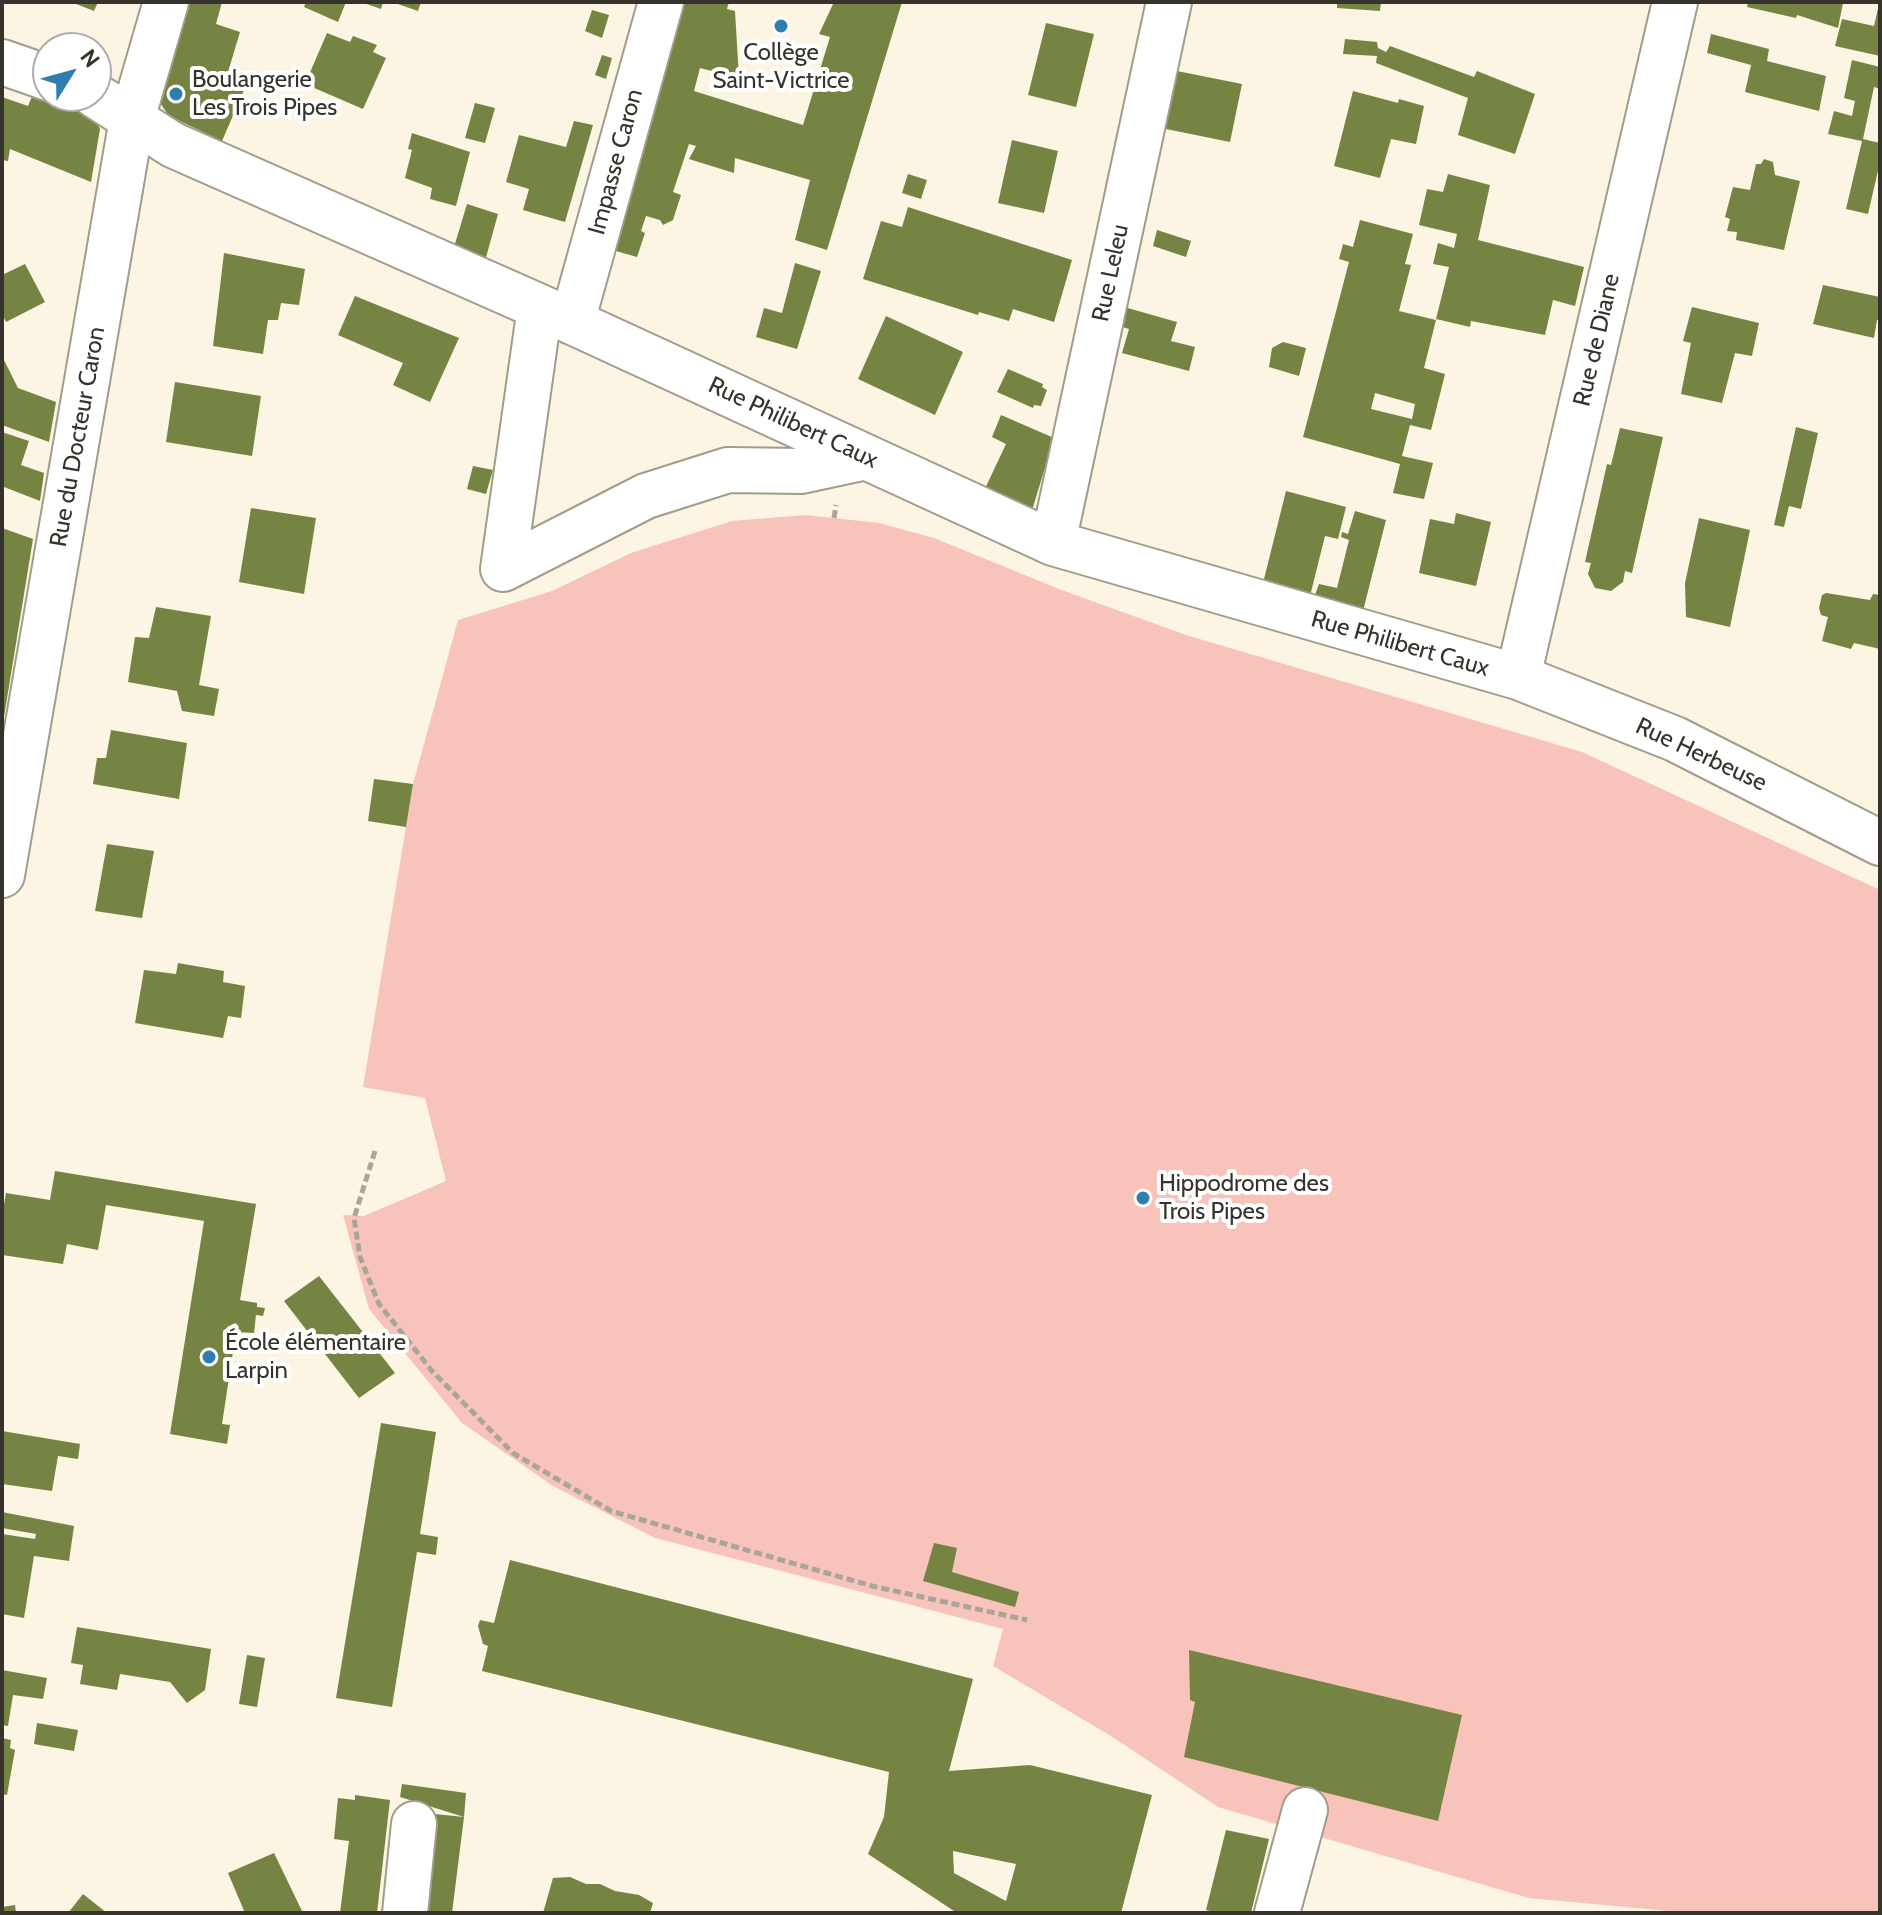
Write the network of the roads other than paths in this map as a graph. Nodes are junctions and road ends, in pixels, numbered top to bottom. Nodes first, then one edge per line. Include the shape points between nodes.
1 (166, 2) edge
2 (661, 2) edge
3 (1169, 2) edge
4 (1675, 2) edge
5 (2, 62) edge
6 (32, 72) edge
7 (112, 106) edge
8 (132, 119) junction
9 (549, 322) junction
10 (866, 457) junction
11 (1053, 543) junction
12 (1518, 677) junction
13 (1880, 843) edge
14 (2, 875) edge
15 (1305, 1810) dead end
16 (414, 1824) dead end
17 (405, 1913) edge
18 (1277, 1913) edge

1 - 8 street, Rue du Docteur Caron
2 - 9 street, Impasse Caron
3 - 11 street, Rue Leleu
4 - 12 street, Rue de Diane
5 - 6 street
7 - 8 street, Rue Philibert Caux
8 - 9 street, Rue Philibert Caux via 173,145
8 - 14 street, Rue du Docteur Caron
9 - 10 street, Rue Philibert Caux
9 - 10 street, Impasse Caron via 503,569 646,496 728,470 801,471
10 - 11 street, Rue Philibert Caux
11 - 12 street, Rue Philibert Caux
12 - 13 street, Rue Herbeuse via 1675,739
15 - 18 street
16 - 17 street

